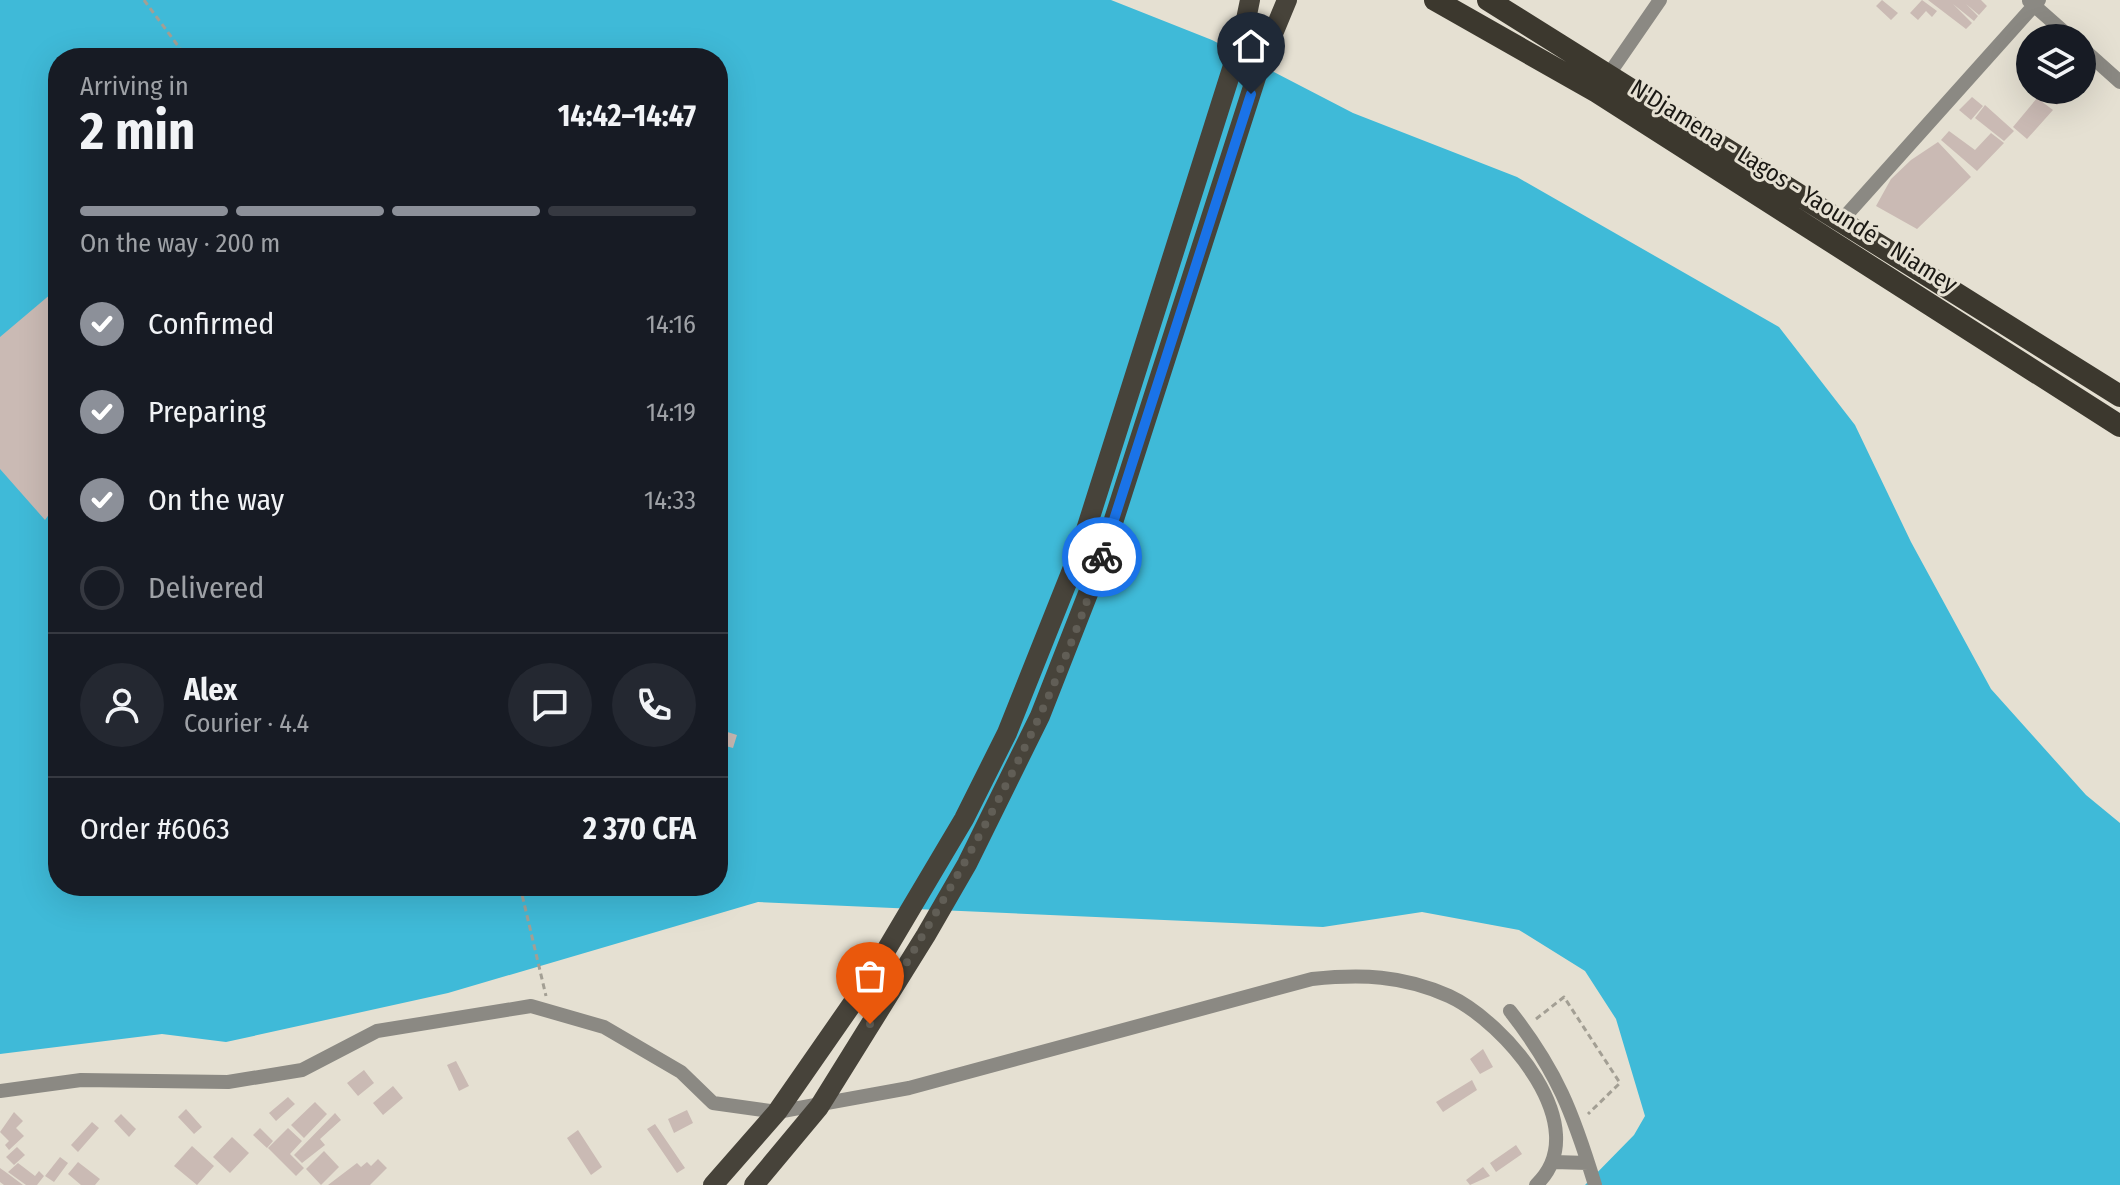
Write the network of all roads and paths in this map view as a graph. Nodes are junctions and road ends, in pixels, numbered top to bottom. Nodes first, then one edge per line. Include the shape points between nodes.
1 (144, 0) edge
2 (1250, 0) edge
3 (1287, 0) edge
4 (1435, 0) edge
5 (1488, 0) edge
6 (1660, 0) edge
7 (2034, 2) edge
8 (2057, 24) edge
9 (180, 48) edge
10 (2096, 61) edge
11 (1609, 74) junction
12 (2120, 82) edge
13 (1841, 221) junction
14 (2120, 396) edge
15 (2120, 426) edge
16 (522, 896) edge
17 (1510, 1011) dead end
18 (549, 1012) junction
19 (1524, 1029) junction
20 (0, 1091) edge
21 (819, 1107) junction
22 (777, 1112) junction
23 (1576, 1125) junction
24 (1554, 1162) junction
25 (1588, 1163) junction
26 (713, 1185) edge
27 (754, 1185) edge
28 (1536, 1185) edge
29 (1595, 1185) edge

1 - 9 path
2 - 22 main road via 1078,555 1032,674 918,903
3 - 21 main road via 1260,65 1100,563 1040,716 967,864
4 - 15 highway, N'Djamena - Lagos - Yaoundé - Niamey via 1597,92
5 - 11 highway, N'Djamena - Lagos - Yaoundé - Niamey
6 - 11 street
7 - 8 street
7 - 13 street
10 - 12 street
11 - 13 highway, N'Djamena - Lagos - Yaoundé - Niamey
13 - 14 highway, N'Djamena - Lagos - Yaoundé - Niamey
16 - 18 path
17 - 19 street
18 - 20 street via 531,1006 377,1031 302,1070 228,1082 81,1080
18 - 22 street via 604,1027 681,1072 713,1103
19 - 23 street via 1543,1053
19 - 23 path via 1564,997 1620,1083
21 - 22 street
21 - 24 street via 1113,1036 1312,979 1361,974 1421,985 1480,1015 1529,1067 1546,1096 1555,1130
21 - 27 main road
22 - 26 main road
23 - 25 street
24 - 25 street
24 - 28 street
25 - 29 street

